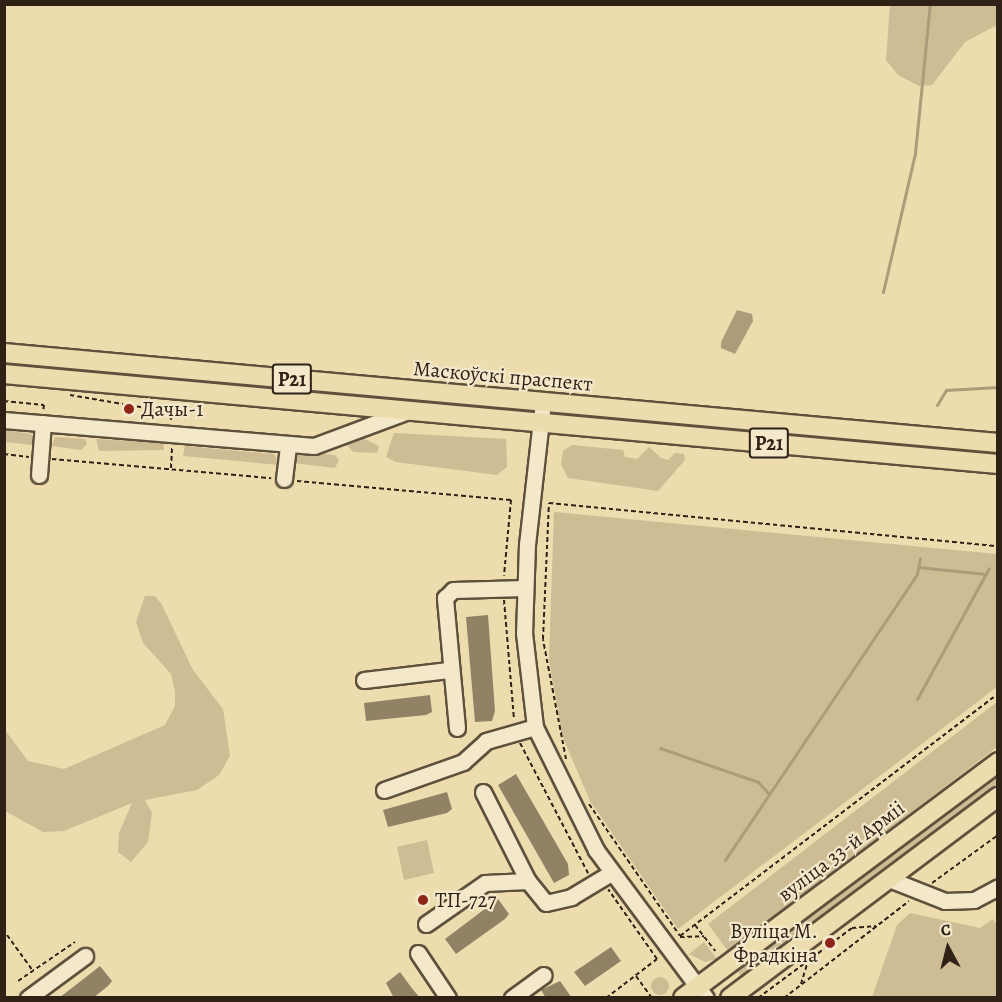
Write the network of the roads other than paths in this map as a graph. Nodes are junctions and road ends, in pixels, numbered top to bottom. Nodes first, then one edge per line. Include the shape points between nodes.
1 (4, 353) edge
2 (4, 374) edge
3 (543, 402) junction
4 (409, 410) junction
5 (4, 420) edge
6 (540, 422) junction
7 (43, 423) junction
8 (998, 443) edge
9 (288, 444) junction
10 (998, 464) edge
11 (39, 476) dead end
12 (284, 480) road end
13 (525, 588) junction
14 (448, 670) junction
15 (364, 681) dead end
16 (535, 727) junction
17 (457, 728) dead end
18 (998, 762) edge
19 (384, 790) dead end
20 (483, 792) dead end
21 (998, 797) edge
22 (611, 873) junction
23 (889, 879) junction
24 (528, 881) junction
25 (998, 887) edge
26 (426, 924) dead end
27 (418, 953) dead end
28 (85, 956) dead end
29 (544, 975) dead end
30 (695, 994) edge
31 (28, 998) edge
32 (448, 998) edge
33 (512, 998) edge
34 (730, 998) edge

1 - 3 main road, Маскоўскі праспект / Р21
2 - 4 main road, Маскоўскі праспект / Р21
3 - 6 street
3 - 8 main road, Маскоўскі праспект / Р21
4 - 6 main road, Маскоўскі праспект / Р21
4 - 9 street via 314,446
5 - 7 street
6 - 10 main road, Маскоўскі праспект / Р21
6 - 13 street
7 - 9 street
7 - 11 street
9 - 12 street
13 - 14 street via 453,590 445,598
13 - 16 street via 526,679
14 - 15 street
14 - 17 street
16 - 19 street via 486,741 463,762
16 - 22 street
18 - 30 main road, вуліца 33-й Арміі
20 - 24 street
21 - 23 main road
22 - 24 street via 559,903 546,903
22 - 30 street
23 - 25 street via 917,894 945,901 974,900
23 - 34 main road
24 - 26 street via 485,883
27 - 32 street
28 - 31 street
29 - 33 street

